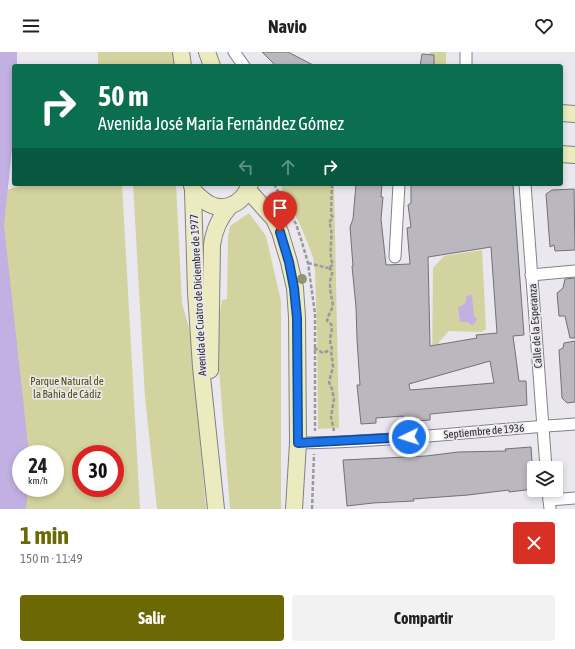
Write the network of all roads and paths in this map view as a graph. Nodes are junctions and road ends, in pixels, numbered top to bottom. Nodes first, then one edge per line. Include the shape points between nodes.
1 (181, 52) edge
2 (208, 52) edge
3 (234, 52) edge
4 (466, 52) edge
5 (183, 64) edge
6 (211, 64) edge
7 (243, 64) edge
8 (466, 64) edge
9 (563, 112) edge
10 (575, 114) edge
11 (563, 154) edge
12 (575, 155) edge
13 (332, 186) edge
14 (399, 186) edge
15 (525, 186) edge
16 (192, 187) edge
17 (249, 187) edge
18 (230, 206) junction
19 (395, 256) dead end
20 (308, 263) dead end
21 (328, 268) junction
22 (575, 271) edge
23 (531, 275) junction
24 (314, 348) dead end
25 (331, 350) junction
26 (205, 400) junction
27 (575, 424) edge
28 (543, 426) junction
29 (336, 442) junction
30 (298, 443) junction
31 (546, 461) edge
32 (575, 498) edge
33 (549, 500) edge
34 (216, 509) edge
35 (294, 509) edge

1 - 5 main road
2 - 6 main road
3 - 7 street
4 - 8 street
9 - 10 main road
11 - 12 main road
13 - 21 path via 333,218 329,222 332,231 330,258 333,265
14 - 19 street
15 - 23 street, Calle de la Esperanza
16 - 18 main road via 207,204 218,207
16 - 26 main road, Avenida de Cuatro de Diciembre de 1977 via 196,299
17 - 18 main road, Avenida de Cuatro de Diciembre de 1977 via 241,199
17 - 30 main road via 274,219 293,281 297,318
18 - 26 main road, Avenida de Cuatro de Diciembre de 1977 via 214,231 212,245 210,370
20 - 21 path
21 - 25 path via 332,270 333,275 330,279 330,296 333,306 327,321 332,326
22 - 23 street
23 - 28 street, Calle de la Esperanza
24 - 25 path via 324,353
25 - 29 path via 333,367 329,382 334,399 331,417
26 - 34 main road, Avenida de Cuatro de Diciembre de 1977
27 - 28 street, Septiembre de 1936
28 - 29 street, Septiembre de 1936
28 - 31 street, Calle de la Esperanza
29 - 30 street, Septiembre de 1936
30 - 35 main road
32 - 33 street

